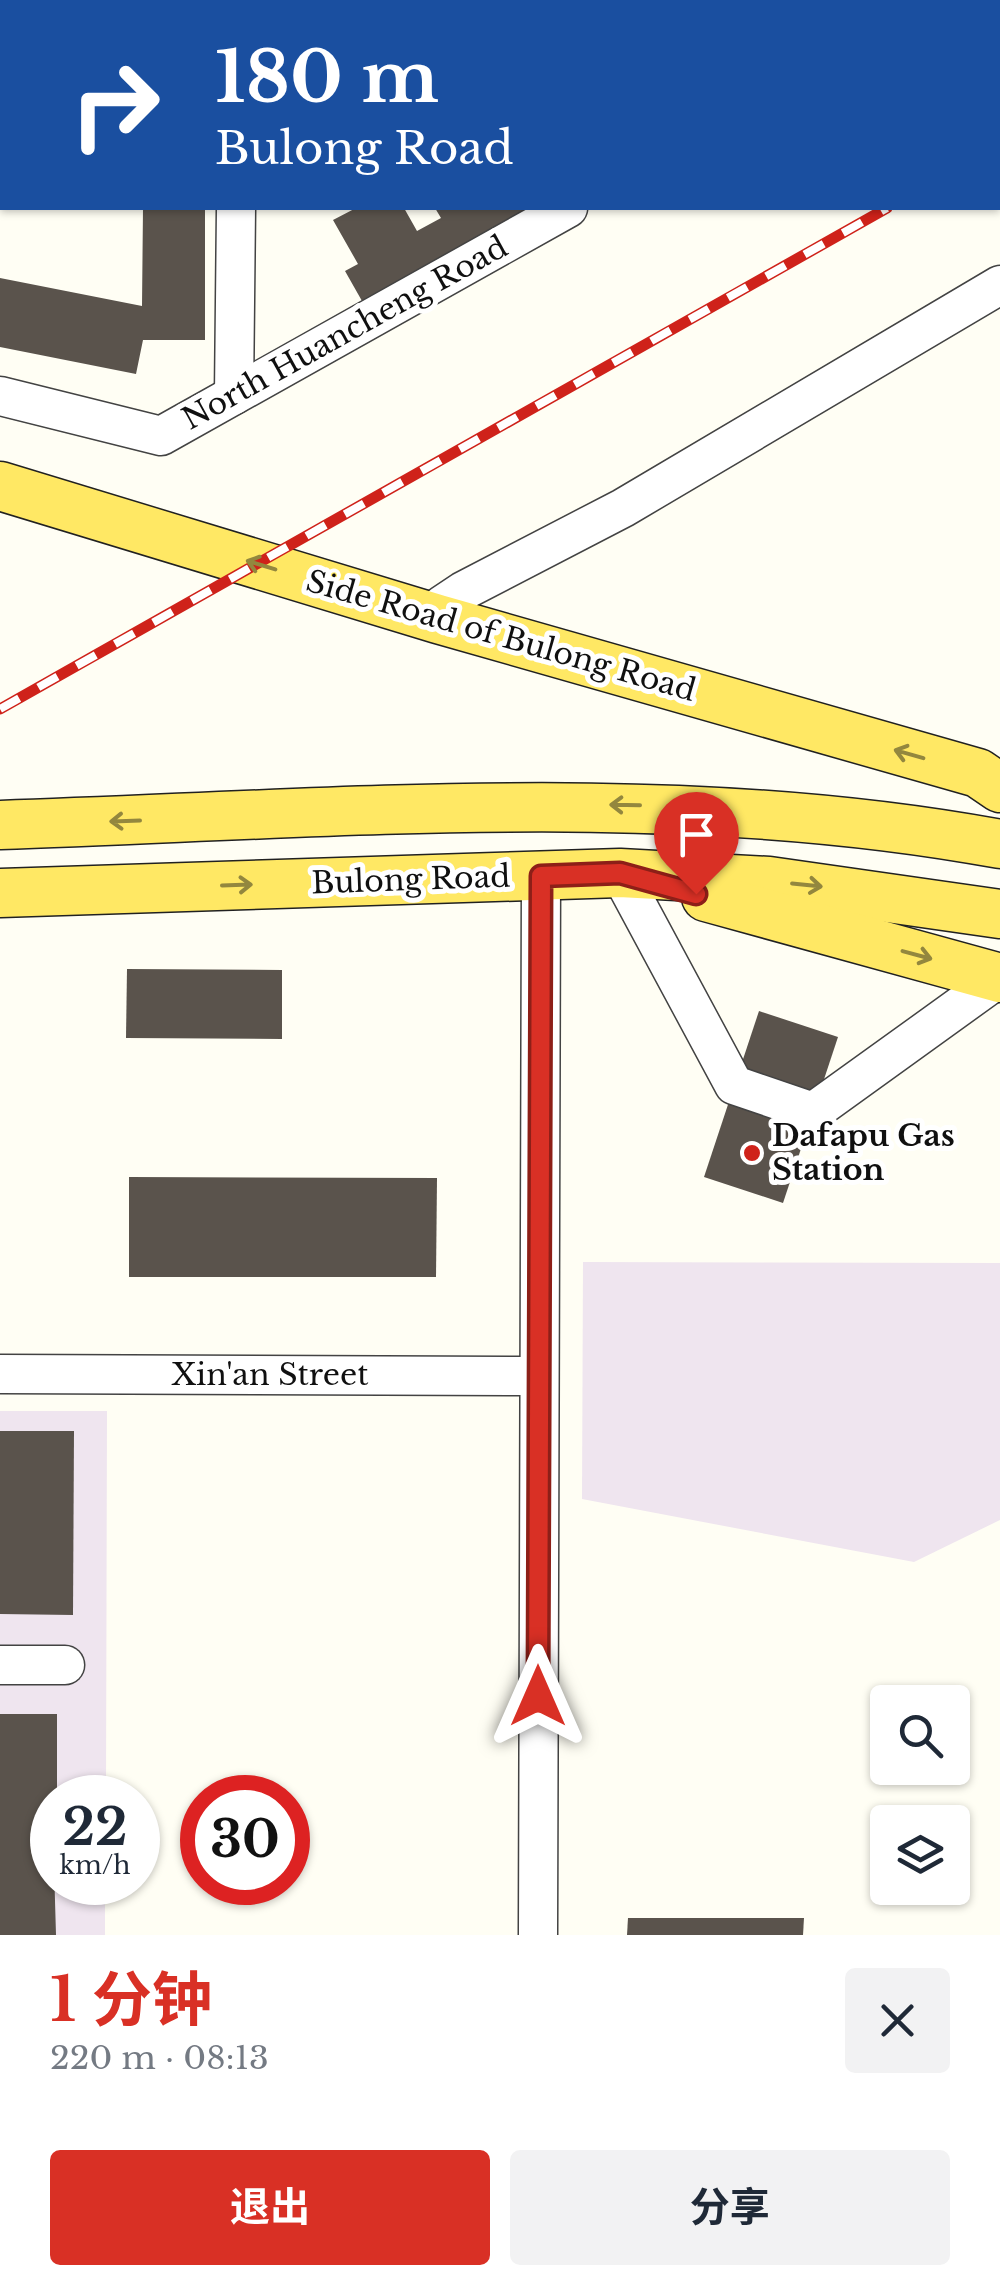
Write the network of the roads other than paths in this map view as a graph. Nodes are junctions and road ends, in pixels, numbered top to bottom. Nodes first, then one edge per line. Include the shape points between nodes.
1 (236, 210) edge
2 (564, 210) edge
3 (1000, 285) edge
4 (234, 395) junction
5 (0, 396) edge
6 (0, 486) edge
7 (438, 618) junction
8 (1000, 788) edge
9 (0, 825) edge
10 (1000, 844) edge
11 (620, 873) junction
12 (541, 876) junction
13 (166, 888) junction
14 (0, 893) edge
15 (1000, 914) edge
16 (0, 921) edge
17 (999, 978) edge
18 (0, 1374) edge
19 (539, 1376) junction
20 (0, 1664) edge
21 (65, 1665) dead end
22 (538, 1935) edge

1 - 4 street
2 - 4 street, North Huancheng Road
3 - 7 street via 623,508 463,590 442,605
4 - 5 street, North Huancheng Road via 161,436
7 -> 6 main road, Side Road of Bulong Road
8 -> 7 main road, Side Road of Bulong Road via 978,774
10 -> 9 main road via 792,814 620,805
11 - 12 main road, Bulong Road
11 -> 15 main road, Bulong Road via 770,881
11 -> 17 main road
11 - 17 street via 734,1086 813,1112
13 -> 12 main road, Bulong Road
12 - 19 street
13 - 14 main road, Bulong Road
13 - 16 main road
18 - 19 street, Xin'an Street
19 - 22 street
20 - 21 street

